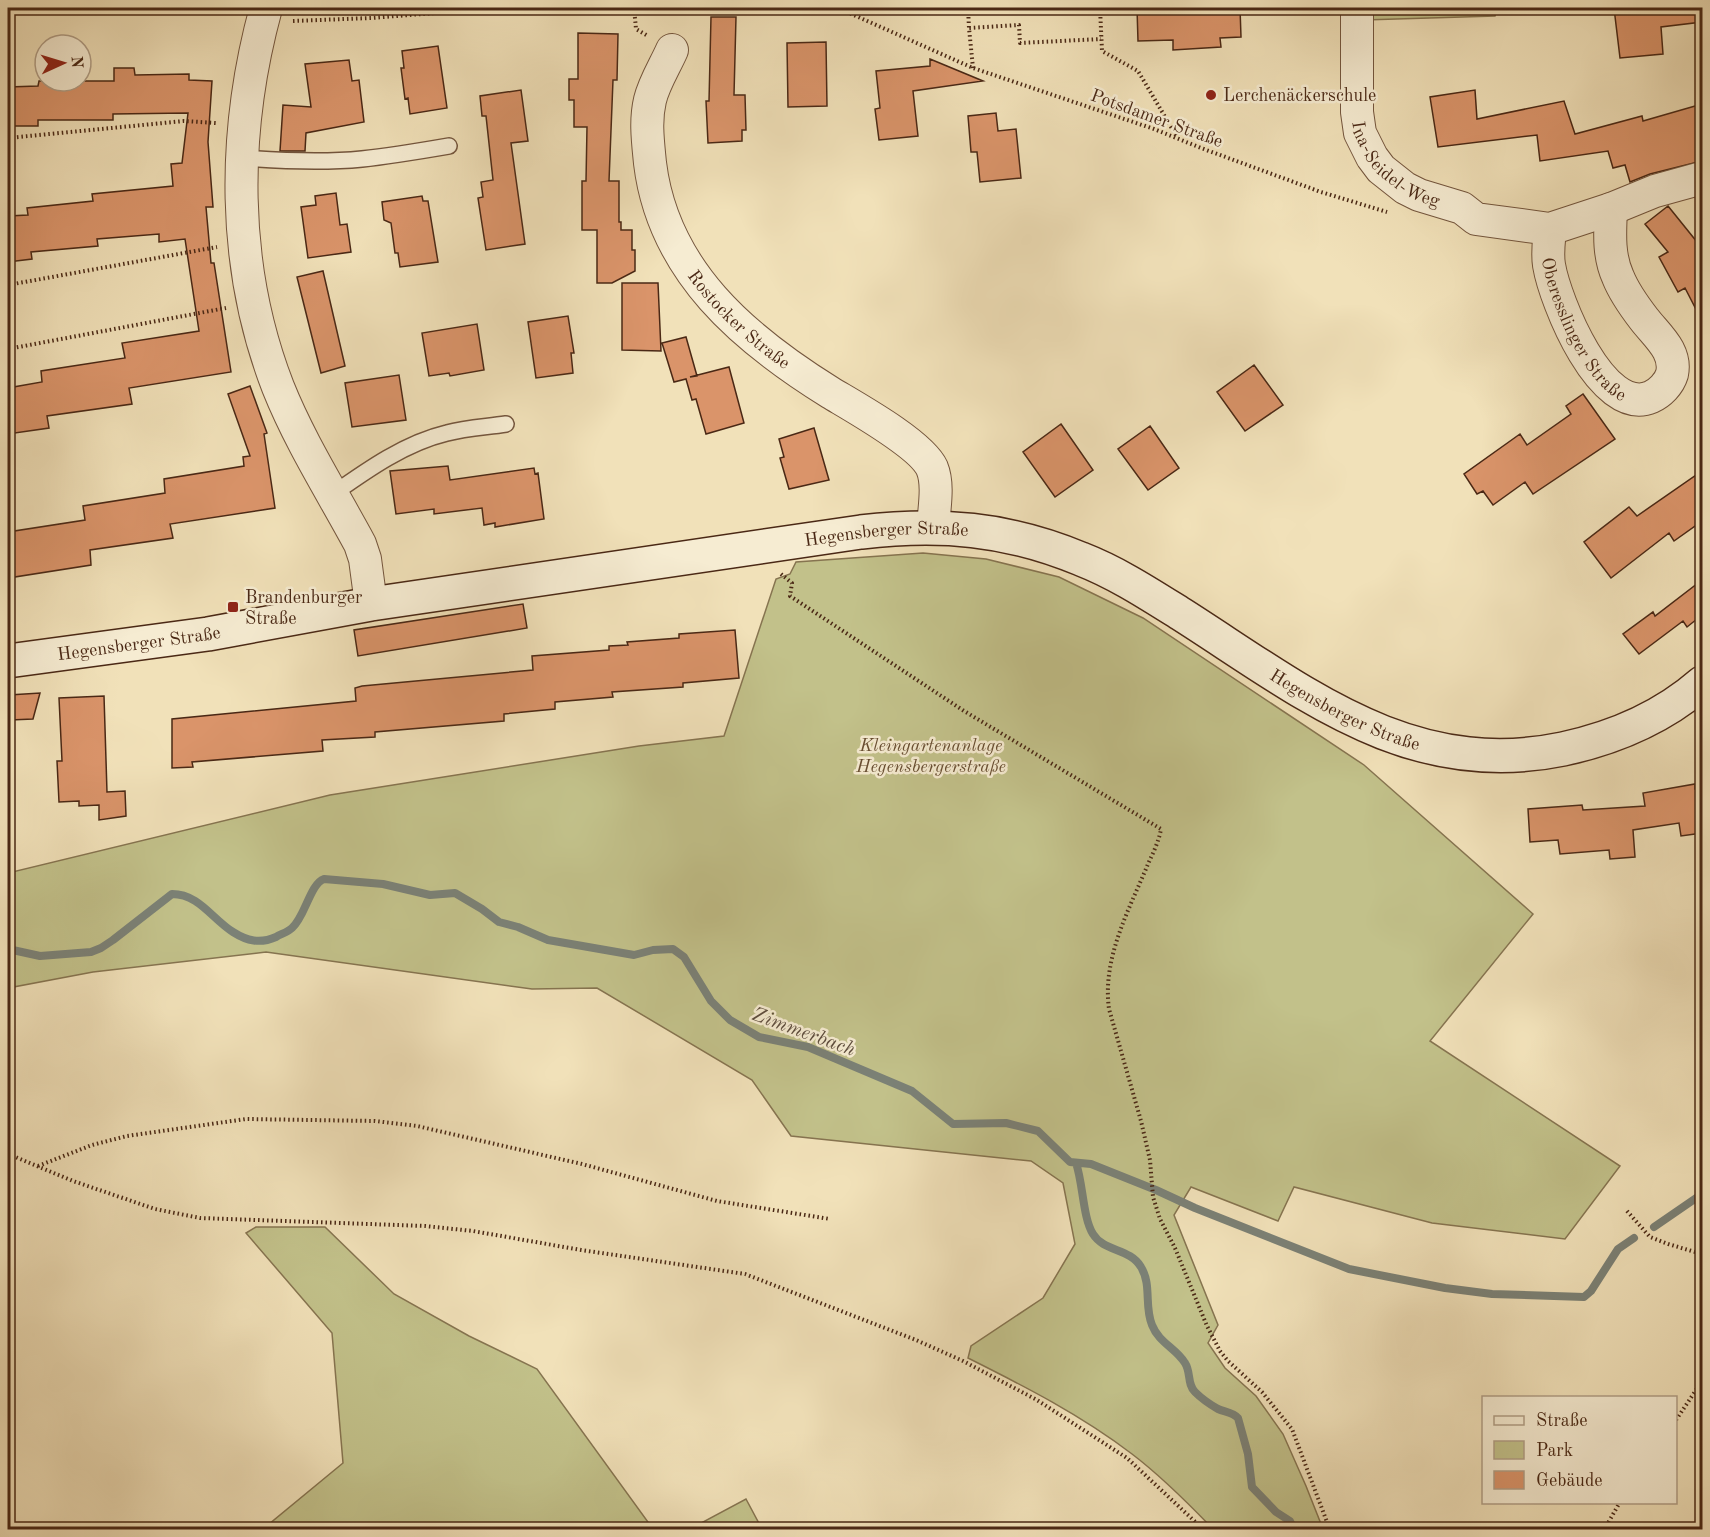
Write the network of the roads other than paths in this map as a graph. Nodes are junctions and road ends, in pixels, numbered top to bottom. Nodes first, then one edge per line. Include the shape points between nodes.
1 (266, 8) edge
2 (1357, 8) edge
3 (672, 50) dead end
4 (449, 146) dead end
5 (242, 158) junction
6 (1702, 178) edge
7 (1611, 209) junction
8 (1476, 219) joint
9 (1550, 229) junction
10 (506, 424) dead end
11 (333, 494) junction
12 (933, 527) junction
13 (371, 604) junction
14 (8, 661) edge
15 (1702, 683) edge

1 - 5 street via 252,65
2 - 8 street, Ina-Seidel-Weg via 1357,112 1360,133 1372,157 1405,188 1462,208
3 - 12 street, Rostocker Straße via 650,99 646,129 652,179 664,221 679,251 721,310 744,331 810,380 904,440 932,466 936,479
4 - 5 lane via 332,161
5 - 11 street via 244,242 254,303 278,386 298,432
6 - 7 street, Oberesslinger Straße
7 - 9 street, Oberesslinger Straße
7 - 9 street, Oberesslinger Straße via 1610,248 1618,279 1665,344 1672,365 1667,385 1648,398 1630,399 1615,392 1582,348 1551,272
8 - 9 street, Oberesslinger Straße
10 - 11 lane via 447,433 417,443
11 - 13 street via 360,544
12 - 13 street, Hegensberger Straße via 861,532
12 - 15 street, Hegensberger Straße via 1010,535 1082,559 1157,598 1298,690 1352,720 1383,734 1439,750 1498,756 1582,745 1649,719
13 - 14 street, Hegensberger Straße via 217,632

